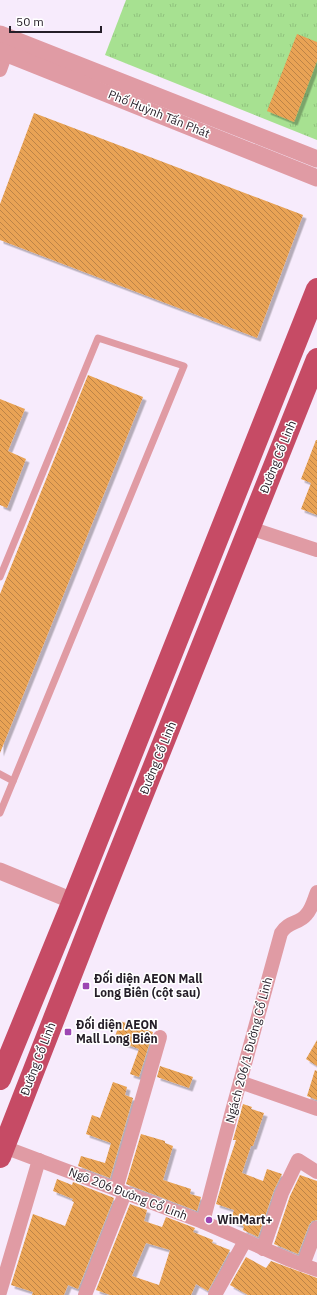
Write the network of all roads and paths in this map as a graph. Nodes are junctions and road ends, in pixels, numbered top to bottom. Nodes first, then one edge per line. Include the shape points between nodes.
1 (5, 44) edge
2 (0, 70) edge
3 (317, 159) edge
4 (317, 178) edge
5 (317, 289) edge
6 (317, 359) edge
7 (250, 528) junction
8 (317, 550) edge
9 (0, 577) edge
10 (0, 774) edge
11 (13, 781) junction
12 (0, 813) edge
13 (0, 871) edge
14 (317, 892) edge
15 (73, 901) junction
16 (160, 1037) dead end
17 (1, 1075) edge
18 (240, 1082) junction
19 (317, 1109) edge
20 (2, 1152) edge
21 (39, 1160) junction
22 (317, 1172) edge
23 (121, 1191) junction
24 (203, 1222) junction
25 (317, 1228) edge
26 (245, 1241) junction
27 (263, 1248) junction
28 (303, 1265) junction
29 (317, 1270) edge
30 (0, 1292) edge
31 (85, 1295) edge
32 (215, 1295) edge

1 - 2 street
1 - 3 street, Phố Huỳnh Tấn Phát
1 - 4 street, Phố Huỳnh Tấn Phát
5 - 15 main road
6 - 7 main road, Đường Cổ Linh
7 - 8 street
7 - 20 main road, Đường Cổ Linh
9 - 11 lane via 98,338 184,366
10 - 11 lane
11 - 12 lane
13 - 15 street
14 - 18 street, Ngách 206/1 Đường Cổ Linh via 306,916 289,924 281,933
15 - 17 main road
16 - 23 street
18 - 19 street
18 - 24 street, Ngách 206/1 Đường Cổ Linh
20 - 21 street, Ngõ 206 Đường Cổ Linh
21 - 23 street, Ngõ 206 Đường Cổ Linh
21 - 30 street
22 - 27 street via 298,1160 282,1193
23 - 24 street, Ngõ 206 Đường Cổ Linh
23 - 31 street
24 - 26 street, Ngõ 206 Đường Cổ Linh
25 - 28 street
26 - 27 street, Ngõ 206 Đường Cổ Linh
26 - 32 street
27 - 28 street, Ngõ 206 Đường Cổ Linh
28 - 29 street, Ngõ 206 Đường Cổ Linh

